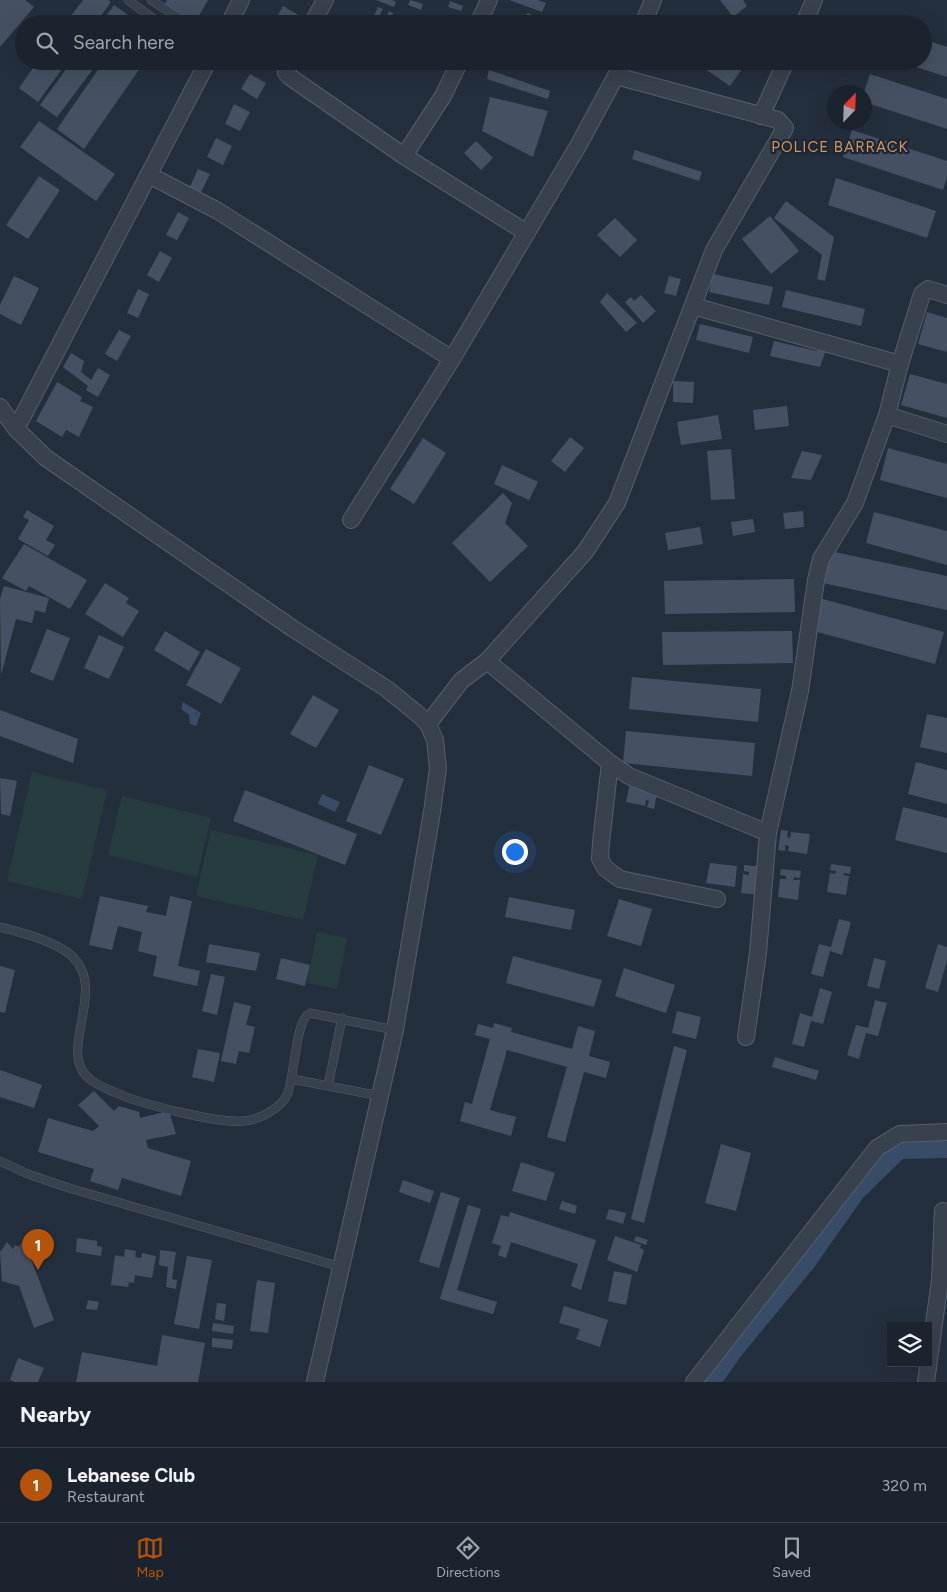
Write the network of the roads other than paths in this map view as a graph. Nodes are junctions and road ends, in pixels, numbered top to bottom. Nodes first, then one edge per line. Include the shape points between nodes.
1 (128, 0) edge
2 (151, 0) edge
3 (241, 0) edge
4 (325, 0) edge
5 (489, 0) edge
6 (653, 0) edge
7 (814, 0) edge
8 (149, 15) edge
9 (174, 15) edge
10 (234, 15) edge
11 (317, 15) edge
12 (482, 15) edge
13 (647, 15) edge
14 (808, 15) edge
15 (203, 70) edge
16 (287, 70) edge
17 (456, 70) edge
18 (619, 70) edge
19 (626, 70) edge
20 (782, 70) edge
21 (761, 116) junction
22 (404, 156) junction
23 (148, 175) junction
24 (527, 233) junction
25 (947, 295) edge
26 (694, 306) junction
27 (452, 359) junction
28 (900, 364) junction
29 (0, 408) edge
30 (887, 415) junction
31 (16, 429) junction
32 (947, 434) edge
33 (351, 520) dead end
34 (487, 661) junction
35 (428, 724) junction
36 (610, 763) junction
37 (768, 833) junction
38 (717, 899) dead end
39 (0, 927) edge
40 (342, 1018) junction
41 (395, 1030) junction
42 (746, 1037) dead end
43 (292, 1079) junction
44 (328, 1086) junction
45 (380, 1096) junction
46 (947, 1132) edge
47 (0, 1161) edge
48 (943, 1211) dead end
49 (341, 1266) junction
50 (943, 1280) edge
51 (315, 1382) edge
52 (694, 1382) edge
53 (926, 1382) edge

1 - 8 lane
2 - 9 lane
3 - 10 street
4 - 11 street
5 - 12 street
6 - 13 street
7 - 14 street
15 - 23 street
16 - 22 street via 290,77
17 - 22 street via 443,96
18 - 24 street
19 - 21 street
20 - 21 street
21 - 26 street via 778,120 785,128 714,250
22 - 24 street
23 - 27 street via 218,211
23 - 31 street
24 - 27 street
25 - 28 street via 928,289 922,294
26 - 28 street
26 - 34 street via 617,503 585,552
27 - 33 street
28 - 30 street
29 - 31 street
30 - 32 street
30 - 37 street via 855,503 821,560 800,691
31 - 35 street via 46,458 292,628 388,689
34 - 35 street via 461,681
34 - 36 street
35 - 41 street via 435,740 438,768
36 - 37 street via 629,776
36 - 38 street via 600,859 605,868 620,879
37 - 42 street via 758,953
39 - 43 lane via 54,945 79,965 86,999 79,1041 80,1067 98,1085 121,1096 170,1110 244,1121 264,1116 275,1108 286,1097
40 - 41 lane
40 - 43 lane via 318,1013 304,1016
40 - 44 lane
41 - 45 street
43 - 44 lane
44 - 45 lane
45 - 49 street
46 - 52 street via 900,1134 878,1148
47 - 49 lane via 69,1188
48 - 50 street
49 - 51 street
50 - 53 street

